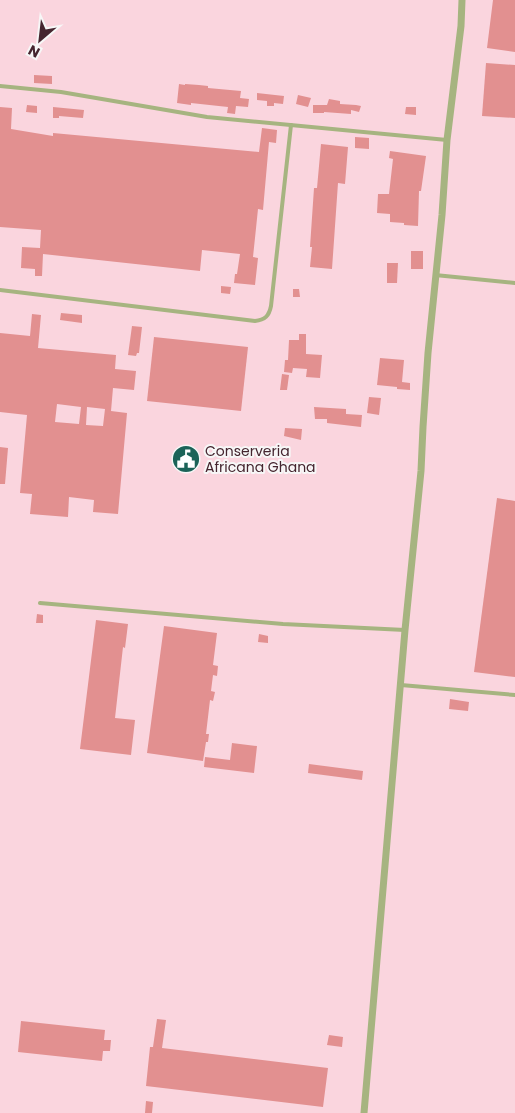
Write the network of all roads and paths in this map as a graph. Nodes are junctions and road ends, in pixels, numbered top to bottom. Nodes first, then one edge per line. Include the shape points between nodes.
1 (462, 0) edge
2 (0, 86) edge
3 (291, 125) junction
4 (447, 140) junction
5 (435, 274) junction
6 (515, 283) edge
7 (0, 290) edge
8 (40, 603) dead end
9 (405, 630) junction
10 (400, 685) junction
11 (515, 695) edge
12 (364, 1113) edge

1 - 4 street
2 - 3 lane via 61,92 207,117
3 - 4 lane
3 - 7 lane via 271,306 270,312 261,320
4 - 5 street
5 - 6 lane
5 - 9 street via 421,471
8 - 9 lane via 282,624
9 - 10 street
10 - 11 lane
10 - 12 street

